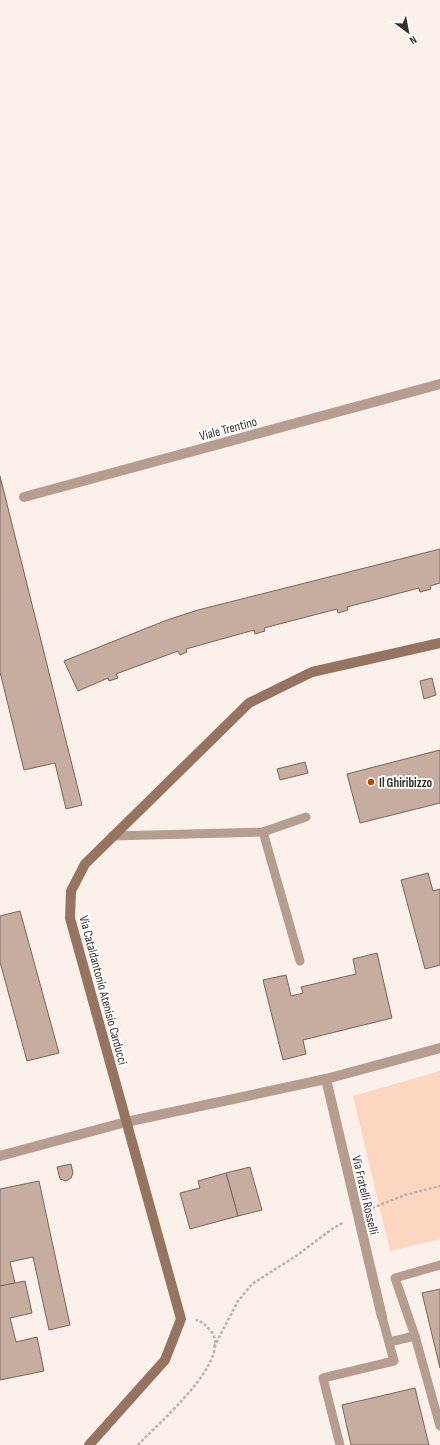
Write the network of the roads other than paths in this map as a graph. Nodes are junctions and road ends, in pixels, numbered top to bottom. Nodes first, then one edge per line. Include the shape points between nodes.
1 (440, 384) edge
2 (24, 498) dead end
3 (440, 643) edge
4 (306, 817) dead end
5 (263, 832) junction
6 (112, 836) junction
7 (300, 961) dead end
8 (440, 1048) edge
9 (326, 1079) junction
10 (126, 1122) junction
11 (0, 1156) edge
12 (440, 1265) edge
13 (382, 1317) joint
14 (415, 1336) junction
15 (389, 1342) junction
16 (440, 1426) edge
17 (89, 1445) edge
18 (340, 1445) edge

1 - 2 street, Viale Trentino
3 - 6 street, Via Cataldantonio Atenisio Carducci via 312,672 249,703
4 - 5 lane
5 - 6 lane
5 - 7 lane
6 - 10 street, Via Cataldantonio Atenisio Carducci via 84,864 71,891 70,918
8 - 9 street
9 - 10 street
9 - 13 street, Via Fratelli Rosselli
10 - 11 street
10 - 17 street, Via Cataldantonio Atenisio Carducci via 181,1319 164,1360
12 - 14 lane via 395,1278
13 - 15 lane
14 - 15 lane
14 - 16 lane
15 - 18 lane via 394,1361 323,1378

